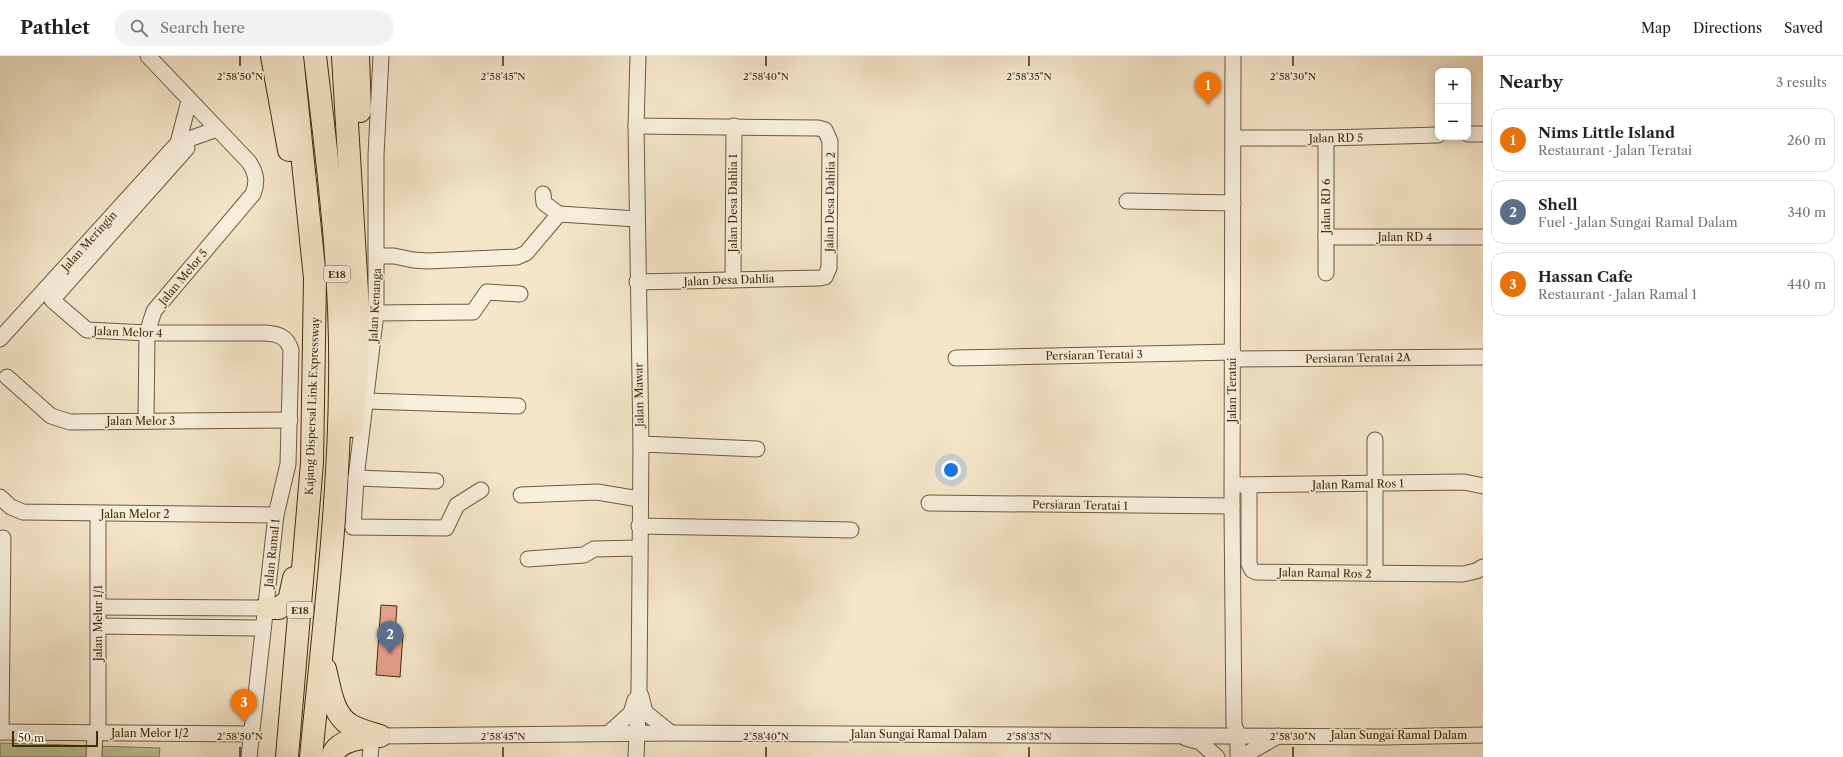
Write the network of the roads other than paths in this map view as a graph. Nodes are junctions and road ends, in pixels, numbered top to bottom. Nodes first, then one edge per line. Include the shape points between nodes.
1 (148, 56) edge
2 (272, 56) edge
3 (292, 56) edge
4 (315, 56) edge
5 (343, 56) edge
6 (358, 56) edge
7 (381, 56) edge
8 (638, 56) edge
9 (1233, 56) edge
10 (189, 101) junction
11 (636, 126) junction
12 (734, 126) junction
13 (217, 129) junction
14 (1471, 134) edge
15 (1483, 134) edge
16 (1435, 135) edge
17 (1234, 138) junction
18 (1326, 138) junction
19 (183, 146) junction
20 (543, 194) dead end
21 (1127, 200) dead end
22 (308, 203) junction
23 (1233, 203) junction
24 (559, 214) junction
25 (637, 219) junction
26 (1326, 236) junction
27 (1483, 237) edge
28 (378, 256) junction
29 (1326, 273) dead end
30 (820, 278) joint
31 (733, 280) junction
32 (637, 282) junction
33 (520, 294) dead end
34 (367, 311) junction
35 (147, 333) junction
36 (0, 339) edge
37 (291, 350) joint
38 (1233, 356) junction
39 (1483, 357) edge
40 (956, 358) dead end
41 (7, 377) dead end
42 (366, 401) junction
43 (518, 406) dead end
44 (290, 420) junction
45 (146, 421) junction
46 (1375, 440) dead end
47 (641, 444) junction
48 (757, 449) dead end
49 (312, 462) junction
50 (356, 478) junction
51 (436, 481) dead end
52 (1375, 484) junction
53 (1249, 485) junction
54 (1232, 486) junction
55 (1483, 486) edge
56 (481, 490) dead end
57 (335, 493) junction
58 (521, 495) dead end
59 (0, 497) edge
60 (639, 499) junction
61 (929, 504) dead end
62 (1232, 506) junction
63 (98, 514) junction
64 (276, 515) junction
65 (639, 526) junction
66 (353, 527) junction
67 (851, 530) dead end
68 (331, 541) junction
69 (2, 544) edge
70 (639, 548) junction
71 (528, 559) dead end
72 (1483, 567) edge
73 (1375, 573) junction
74 (98, 607) junction
75 (265, 617) junction
76 (98, 626) junction
77 (321, 652) junction
78 (639, 689) junction
79 (1232, 731) junction
80 (1, 732) edge
81 (96, 732) junction
82 (289, 733) junction
83 (609, 733) junction
84 (636, 733) junction
85 (671, 733) junction
86 (252, 734) junction
87 (1177, 735) junction
88 (1279, 735) junction
89 (1483, 735) edge
90 (374, 743) edge
91 (94, 757) edge
92 (249, 757) edge
93 (287, 757) edge
94 (311, 757) edge
95 (332, 757) edge
96 (636, 757) edge
97 (1217, 757) edge
98 (1225, 757) edge
99 (1238, 757) edge
100 (1245, 757) edge

1 - 10 street
2 - 22 highway via 292,170
3 - 22 highway, Kajang Dispersal Link Expressway / E18
4 - 57 highway, E18 via 331,191 339,300 340,384
5 - 34 highway, E18
6 - 34 highway
7 - 28 street, Jalan Kenanga via 376,155
8 - 11 street, Jalan Mawar
9 - 17 street, Jalan Teratai
10 - 13 street
10 - 19 street, Jalan Meringin
11 - 12 street
11 - 25 street, Jalan Mawar
12 - 30 street, Jalan Desa Dahlia 2 via 825,130 830,141 829,268 827,274
12 - 31 street, Jalan Desa Dahlia 1
13 - 19 street, Jalan Meringin
13 - 35 street, Jalan Melor 5 via 254,170 256,186 253,194 154,311
14 - 15 street
16 - 18 street, Jalan RD 5
17 - 18 street, Jalan RD 5
17 - 23 street, Jalan Teratai
18 - 26 street, Jalan RD 6
19 - 35 street, Jalan Melor 4 via 52,300 87,330
19 - 36 street, Jalan Meringin
20 - 24 street via 544,203
21 - 23 street
22 - 49 highway, Kajang Dispersal Link Expressway / E18 via 315,278
23 - 38 street, Jalan Teratai
24 - 25 street
24 - 28 street via 526,253 517,257 428,261
25 - 32 street, Jalan Mawar
26 - 27 street, Jalan RD 4
26 - 29 street, Jalan RD 6
28 - 34 street, Jalan Kenanga
30 - 31 street, Jalan Desa Dahlia
31 - 32 street, Jalan Desa Dahlia
32 - 47 street, Jalan Mawar
33 - 34 street via 487,292 473,312
34 - 42 street, Jalan Kenanga
34 - 57 highway, E18 via 357,372 351,435 343,479
35 - 37 street, Jalan Melor 4 via 273,334 285,339
35 - 45 street, Jalan Melor 5
37 - 44 street, Jalan Ramal 1
38 - 39 street, Persiaran Teratai 2A
38 - 40 street, Persiaran Teratai 3
38 - 54 street, Jalan Teratai
41 - 45 street, Jalan Melor 3 via 51,416 70,422
42 - 43 street
42 - 50 street, Jalan Kenanga
44 - 45 street, Jalan Melor 3
44 - 64 street, Jalan Ramal 1 via 288,464
46 - 52 street
47 - 48 street
47 - 60 street, Jalan Mawar
49 - 75 highway via 289,601
49 - 82 highway, Kajang Dispersal Link Expressway / E18
50 - 51 street
50 - 66 street, Jalan Kenanga
52 - 53 street, Jalan Ramal Ros 1
52 - 55 street, Jalan Ramal Ros 1 via 1464,482
52 - 73 street
53 - 54 street, Jalan Ramal Ros 1
53 - 73 street, Jalan Ramal Ros 2 via 1249,564 1252,570
54 - 62 street, Jalan Teratai
56 - 66 street via 457,505 446,528
57 - 68 highway, E18
58 - 60 street via 597,492
59 - 63 street, Jalan Melor 2 via 11,507 23,512
60 - 65 street, Jalan Mawar
61 - 62 street, Persiaran Teratai 1
62 - 79 street, Jalan Teratai
63 - 64 street, Jalan Melor 2
63 - 74 street, Jalan Melur 1/1
64 - 75 street, Jalan Ramal 1
65 - 67 street
65 - 70 street, Jalan Mawar
66 - 68 street
68 - 77 highway, E18
69 - 80 street
70 - 71 street via 594,549 584,555
70 - 78 street, Jalan Mawar
72 - 73 street, Jalan Ramal Ros 2 via 1463,574
74 - 75 street
74 - 76 street, Jalan Melur 1/1
75 - 76 street
75 - 82 highway via 283,615 287,620
75 - 86 street, Jalan Ramal 1
76 - 81 street, Jalan Melur 1/1
77 - 90 highway via 332,697 339,713 351,726
77 - 94 highway, E18
78 - 83 street via 631,713
78 - 84 street, Jalan Mawar
78 - 85 street via 645,712
79 - 87 street, Jalan Sungai Ramal Dalam
79 - 88 street, Jalan Sungai Ramal Dalam
79 - 98 street
79 - 99 street
80 - 81 street, Jalan Melor 1/2
81 - 86 street, Jalan Melor 1/2
81 - 91 street, Jalan Melur 1/1
82 - 93 highway, Kajang Dispersal Link Expressway / E18
83 - 84 street, Jalan Sungai Ramal Dalam
83 - 90 street, Jalan Sungai Ramal Dalam
84 - 85 street, Jalan Sungai Ramal Dalam
84 - 96 street, Jalan Mawar
85 - 87 street, Jalan Sungai Ramal Dalam
86 - 92 street, Jalan Ramal 1
87 - 97 street via 1200,742
88 - 89 street, Jalan Sungai Ramal Dalam
88 - 100 street
90 - 95 highway via 353,740 342,744

